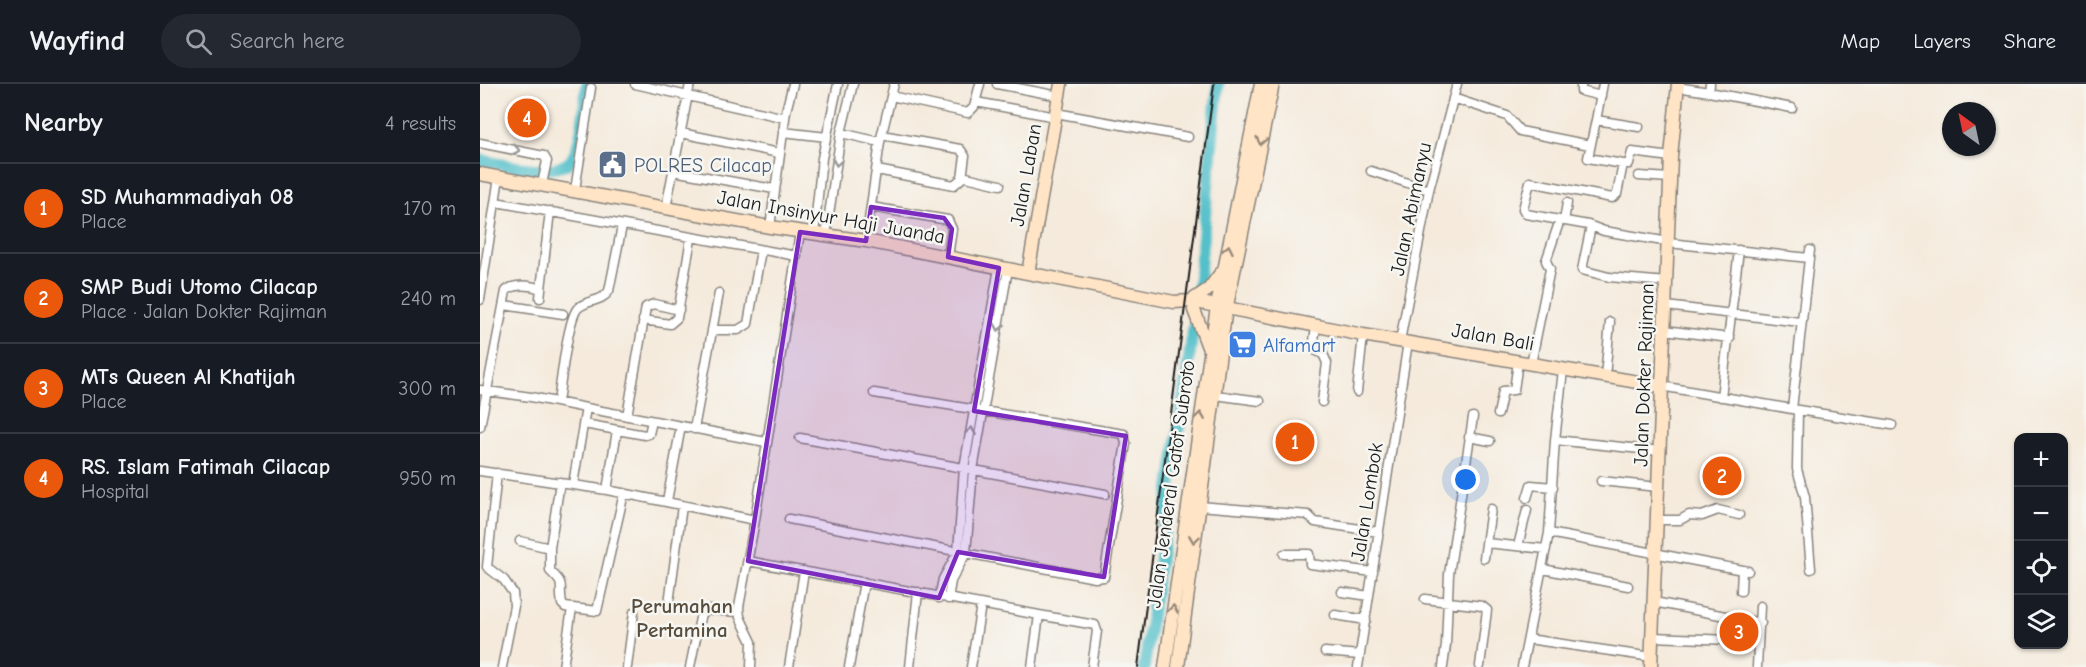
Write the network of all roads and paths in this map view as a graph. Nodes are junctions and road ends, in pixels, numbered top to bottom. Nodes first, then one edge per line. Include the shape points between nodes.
1 (635, 84) edge
2 (690, 84) edge
3 (793, 84) edge
4 (838, 84) edge
5 (853, 84) edge
6 (894, 84) edge
7 (980, 84) edge
8 (997, 84) edge
9 (1261, 84) edge
10 (1273, 84) edge
11 (1457, 84) edge
12 (1581, 84) edge
13 (1603, 84) edge
14 (1678, 85) edge
15 (591, 88) dead end
16 (1710, 88) edge
17 (1060, 90) edge
18 (891, 96) junction
19 (1601, 96) junction
20 (688, 97) junction
21 (1453, 98) junction
22 (976, 102) junction
23 (1792, 108) dead end
24 (1056, 115) junction
25 (785, 118) junction
26 (1596, 120) junction
27 (1639, 127) dead end
28 (783, 132) junction
29 (841, 133) junction
30 (681, 134) junction
31 (826, 137) junction
32 (1188, 137) dead end
33 (881, 138) junction
34 (480, 143) edge
35 (1590, 145) junction
36 (780, 153) junction
37 (1671, 157) junction
38 (1623, 164) junction
39 (877, 170) junction
40 (673, 171) junction
41 (1371, 171) dead end
42 (480, 174) edge
43 (962, 176) junction
44 (1639, 176) dead end
45 (499, 177) junction
46 (1670, 178) junction
47 (543, 179) junction
48 (1000, 185) dead end
49 (774, 189) junction
50 (575, 190) junction
51 (1429, 190) junction
52 (496, 202) junction
53 (1567, 203) dead end
54 (871, 207) junction
55 (666, 208) junction
56 (550, 211) junction
57 (1562, 221) junction
58 (622, 226) junction
59 (1591, 226) junction
60 (770, 227) junction
61 (800, 232) junction
62 (820, 235) junction
63 (691, 238) junction
64 (866, 241) junction
65 (1669, 242) junction
66 (760, 250) junction
67 (1739, 250) junction
68 (797, 256) junction
69 (948, 257) junction
70 (1004, 269) junction
71 (1223, 270) junction
72 (1028, 273) junction
73 (1667, 282) junction
74 (719, 293) dead end
75 (480, 300) edge
76 (504, 305) junction
77 (1193, 305) junction
78 (1666, 306) junction
79 (679, 310) junction
80 (1223, 311) junction
81 (563, 314) dead end
82 (1733, 314) junction
83 (643, 320) junction
84 (1610, 322) dead end
85 (1800, 322) junction
86 (1316, 326) junction
87 (712, 330) junction
88 (1664, 330) junction
89 (1363, 335) junction
90 (1730, 338) junction
91 (1404, 341) junction
92 (985, 346) junction
93 (995, 349) junction
94 (1209, 351) junction
95 (1525, 363) junction
96 (1563, 370) junction
97 (1605, 377) junction
98 (1661, 386) junction
99 (484, 390) edge
100 (1357, 392) dead end
101 (874, 393) dead end
102 (1215, 395) junction
103 (1721, 397) junction
104 (1260, 401) dead end
105 (558, 402) junction
106 (1322, 402) dead end
107 (586, 408) junction
108 (974, 410) junction
109 (1795, 410) junction
110 (984, 412) junction
111 (1498, 414) dead end
112 (627, 416) junction
113 (1473, 417) dead end
114 (480, 421) edge
115 (652, 421) junction
116 (584, 424) junction
117 (1892, 425) dead end
118 (681, 426) junction
119 (694, 429) junction
120 (617, 431) junction
121 (1469, 437) junction
122 (800, 438) dead end
123 (1555, 440) junction
124 (1490, 441) dead end
125 (766, 442) junction
126 (1660, 451) junction
127 (968, 469) junction
128 (480, 471) edge
129 (497, 473) junction
130 (1601, 481) dead end
131 (560, 482) junction
132 (573, 484) junction
133 (1552, 487) junction
134 (1658, 487) junction
135 (607, 490) junction
136 (624, 493) junction
137 (1105, 494) dead end
138 (1527, 498) dead end
139 (667, 501) junction
140 (682, 506) junction
141 (1199, 506) junction
142 (1491, 509) dead end
143 (1527, 510) dead end
144 (1739, 515) dead end
145 (789, 519) dead end
146 (755, 520) junction
147 (1658, 520) junction
148 (1379, 532) junction
149 (1549, 533) junction
150 (520, 542) dead end
151 (1486, 543) junction
152 (1518, 546) junction
153 (550, 548) junction
154 (1546, 549) junction
155 (1656, 552) junction
156 (962, 553) junction
157 (1284, 554) dead end
158 (1484, 558) dead end
159 (748, 561) junction
160 (1543, 569) junction
161 (1811, 569) dead end
162 (804, 571) junction
163 (1373, 572) junction
164 (864, 582) junction
165 (1628, 586) dead end
166 (1741, 591) dead end
167 (918, 592) junction
168 (1342, 592) dead end
169 (1369, 596) junction
170 (944, 599) junction
171 (1425, 599) dead end
172 (1446, 602) junction
173 (1654, 602) junction
174 (669, 603) dead end
175 (981, 605) junction
176 (1760, 606) dead end
177 (572, 608) junction
178 (634, 612) dead end
179 (739, 612) junction
180 (1040, 615) junction
181 (1335, 615) dead end
182 (1366, 620) junction
183 (1761, 623) junction
184 (1652, 637) junction
185 (1528, 639) junction
186 (1731, 640) dead end
187 (1324, 652) dead end
188 (1360, 655) junction
189 (1651, 662) edge
190 (1480, 666) edge
191 (502, 667) edge
192 (563, 667) edge
193 (627, 667) edge
194 (690, 667) edge
195 (751, 667) edge
196 (789, 667) edge
197 (849, 667) edge
198 (910, 667) edge
199 (971, 667) edge
200 (1032, 667) edge
201 (1092, 667) edge
202 (1165, 667) edge
203 (1178, 667) edge
204 (1358, 667) edge
205 (1443, 667) edge
206 (1522, 667) edge
207 (1757, 667) edge

1 - 20 street
2 - 20 street
3 - 25 street
4 - 31 street
5 - 29 street
6 - 18 street
7 - 22 street
8 - 17 street
71 -> 9 street
10 -> 80 street
11 - 21 street, Jalan Abimanyu
12 - 19 street via 1581,91
13 - 19 street
14 - 16 street
14 - 37 street, Jalan Dokter Rajiman
15 - 50 street
16 - 23 street
17 - 24 street, Jalan Laban
18 - 22 street via 964,113 971,111
18 - 33 street
19 - 26 street
20 - 25 street
20 - 30 street
21 - 35 street via 1507,116 1520,131
21 - 51 street, Jalan Abimanyu
22 - 24 street
24 - 32 street
24 - 72 street, Jalan Laban
25 - 28 street
26 - 27 street
26 - 35 street
28 - 31 street
28 - 36 street
29 - 33 street
29 -> 62 street
30 - 36 street
30 - 40 street
31 - 62 street
33 - 39 street
33 - 43 street via 960,149 965,156
34 -> 47 street via 544,156
35 - 38 street via 1588,158
36 - 49 street
37 - 38 street via 1632,152 1629,164
37 - 46 street, Jalan Dokter Rajiman
38 - 57 street via 1615,197 1528,183 1523,212
39 - 43 street via 954,184
39 - 54 street
40 - 49 street
40 - 55 street
41 - 51 street
42 - 45 street, Jalan Insinyur Haji Juanda
43 - 48 street
44 - 46 street
45 - 47 street, Jalan Insinyur Haji Juanda
45 - 52 street
46 - 65 street, Jalan Dokter Rajiman
47 - 50 street, Jalan Insinyur Haji Juanda
49 - 60 street
50 - 55 street, Jalan Insinyur Haji Juanda
51 - 91 street, Jalan Abimanyu
52 - 56 street
52 - 75 street
53 - 57 street
54 - 64 street
54 - 69 street via 948,220 952,229
55 - 60 street, Jalan Insinyur Haji Juanda
56 - 58 street
56 - 76 street via 540,294 527,285 508,288
57 - 59 street
57 - 95 street via 1546,261 1551,269
58 - 63 street
58 - 105 street via 609,291 604,298 582,304 573,317
59 - 65 street
59 - 73 street via 1582,270
60 - 61 street, Jalan Insinyur Haji Juanda
61 - 62 street, Jalan Insinyur Haji Juanda
61 - 68 street
62 - 64 street, Jalan Insinyur Haji Juanda
63 - 66 street
63 - 79 street
64 - 69 street, Jalan Insinyur Haji Juanda
65 - 67 street
65 - 73 street, Jalan Dokter Rajiman
66 - 68 street
66 - 87 street via 748,324 738,330
67 - 82 street
67 - 85 street via 1810,254
68 - 125 street
69 - 70 street, Jalan Insinyur Haji Juanda
70 - 72 street, Jalan Insinyur Haji Juanda
70 - 92 street
70 -> 93 street
71 - 77 street
71 - 80 street
72 - 77 street, Jalan Insinyur Haji Juanda
73 - 78 street, Jalan Dokter Rajiman
74 - 87 street
76 - 81 street
76 - 99 street
77 - 80 street, Jalan Insinyur Haji Juanda
77 - 94 street
78 - 82 street
78 - 88 street, Jalan Dokter Rajiman
79 - 83 street via 670,324
79 - 83 street via 651,304 646,307
80 - 86 street, Jalan Bali
80 - 94 street, Jalan Jenderal Gatot Subroto
80 - 102 street, Jalan Jenderal Gatot Subroto
82 - 85 street
82 - 90 street
83 - 112 street
84 - 97 street
85 - 109 street
86 - 89 street, Jalan Bali
86 - 106 street via 1313,349 1323,354 1327,363
87 - 119 street
88 - 90 street
88 - 98 street, Jalan Dokter Rajiman
89 - 91 street, Jalan Bali
89 - 100 street
90 - 103 street
91 - 95 street, Jalan Bali
91 - 148 street, Jalan Lombok
92 - 93 street
92 - 108 street
93 - 110 street
202 -> 94 street, Jalan Jenderal Gatot Subroto
95 - 96 street, Jalan Bali
95 - 111 street via 1514,390 1503,392
96 - 97 street, Jalan Bali
96 - 123 street
97 - 98 street, Jalan Bali
98 - 103 street, Jalan Bali
98 - 126 street, Jalan Dokter Rajiman
99 - 105 street
99 - 114 street
101 - 108 street
102 - 104 street
102 - 141 street, Jalan Jenderal Gatot Subroto
103 - 109 street, Jalan Bali
105 - 107 street
107 - 112 street
107 - 116 street
108 - 110 street
127 -> 108 street
109 - 117 street, Jalan Bali
109 - 161 street via 1797,469 1806,503
110 - 127 street
110 - 156 street via 1122,433 1126,443 1104,576 1095,578
112 - 115 street
113 - 121 street
115 - 118 street
115 - 120 street via 647,435
116 - 120 street
116 - 132 street
118 - 119 street
118 - 139 street
119 - 125 street
120 - 135 street
121 - 124 street
121 - 172 street
122 - 127 street
123 - 126 street
123 - 133 street
125 - 146 street
126 - 134 street, Jalan Dokter Rajiman
127 - 137 street
127 - 156 street
128 - 129 street
129 - 131 street
129 - 191 street via 487,567 510,586 514,606
130 - 134 street
131 - 132 street
131 - 153 street
132 - 135 street
133 - 138 street via 1531,485
133 - 149 street
134 - 147 street, Jalan Dokter Rajiman
135 - 136 street
136 - 139 street
136 - 177 street via 599,609 593,612
139 - 140 street
140 - 146 street
140 - 174 street
141 - 148 street via 1308,515 1315,522
141 -> 203 street, Jalan Jenderal Gatot Subroto
142 - 151 street
143 - 152 street
144 - 147 street via 1718,510 1680,520
145 - 156 street
146 - 159 street
147 - 155 street, Jalan Dokter Rajiman
148 - 163 street, Jalan Lombok
149 - 154 street
149 - 155 street
150 - 153 street
151 - 152 street
151 - 158 street
152 - 154 street
153 - 177 street via 550,571 562,584 562,604
154 - 160 street
155 - 166 street via 1745,571
155 - 173 street, Jalan Dokter Rajiman
156 - 170 street via 943,579
157 - 163 street via 1309,554 1310,564
159 - 162 street
159 - 179 street
160 - 165 street
160 - 185 street
162 - 164 street
162 - 196 street
163 - 169 street, Jalan Lombok
164 - 167 street
164 - 197 street
167 - 170 street
167 - 198 street
168 - 169 street
169 - 182 street, Jalan Lombok
170 - 175 street
171 - 172 street
172 - 190 street via 1487,610
172 - 205 street
173 - 183 street
173 - 184 street, Jalan Dokter Rajiman
175 - 180 street
175 - 199 street
176 - 183 street
177 - 192 street
178 - 193 street
179 - 194 street via 701,613
179 - 195 street via 752,642
180 - 200 street
180 - 201 street via 1095,625
181 - 182 street
182 - 188 street, Jalan Lombok
183 - 207 street
184 - 186 street
184 - 189 street, Jalan Dokter Rajiman
185 - 189 street
185 - 206 street
187 - 188 street
188 - 204 street, Jalan Lombok

